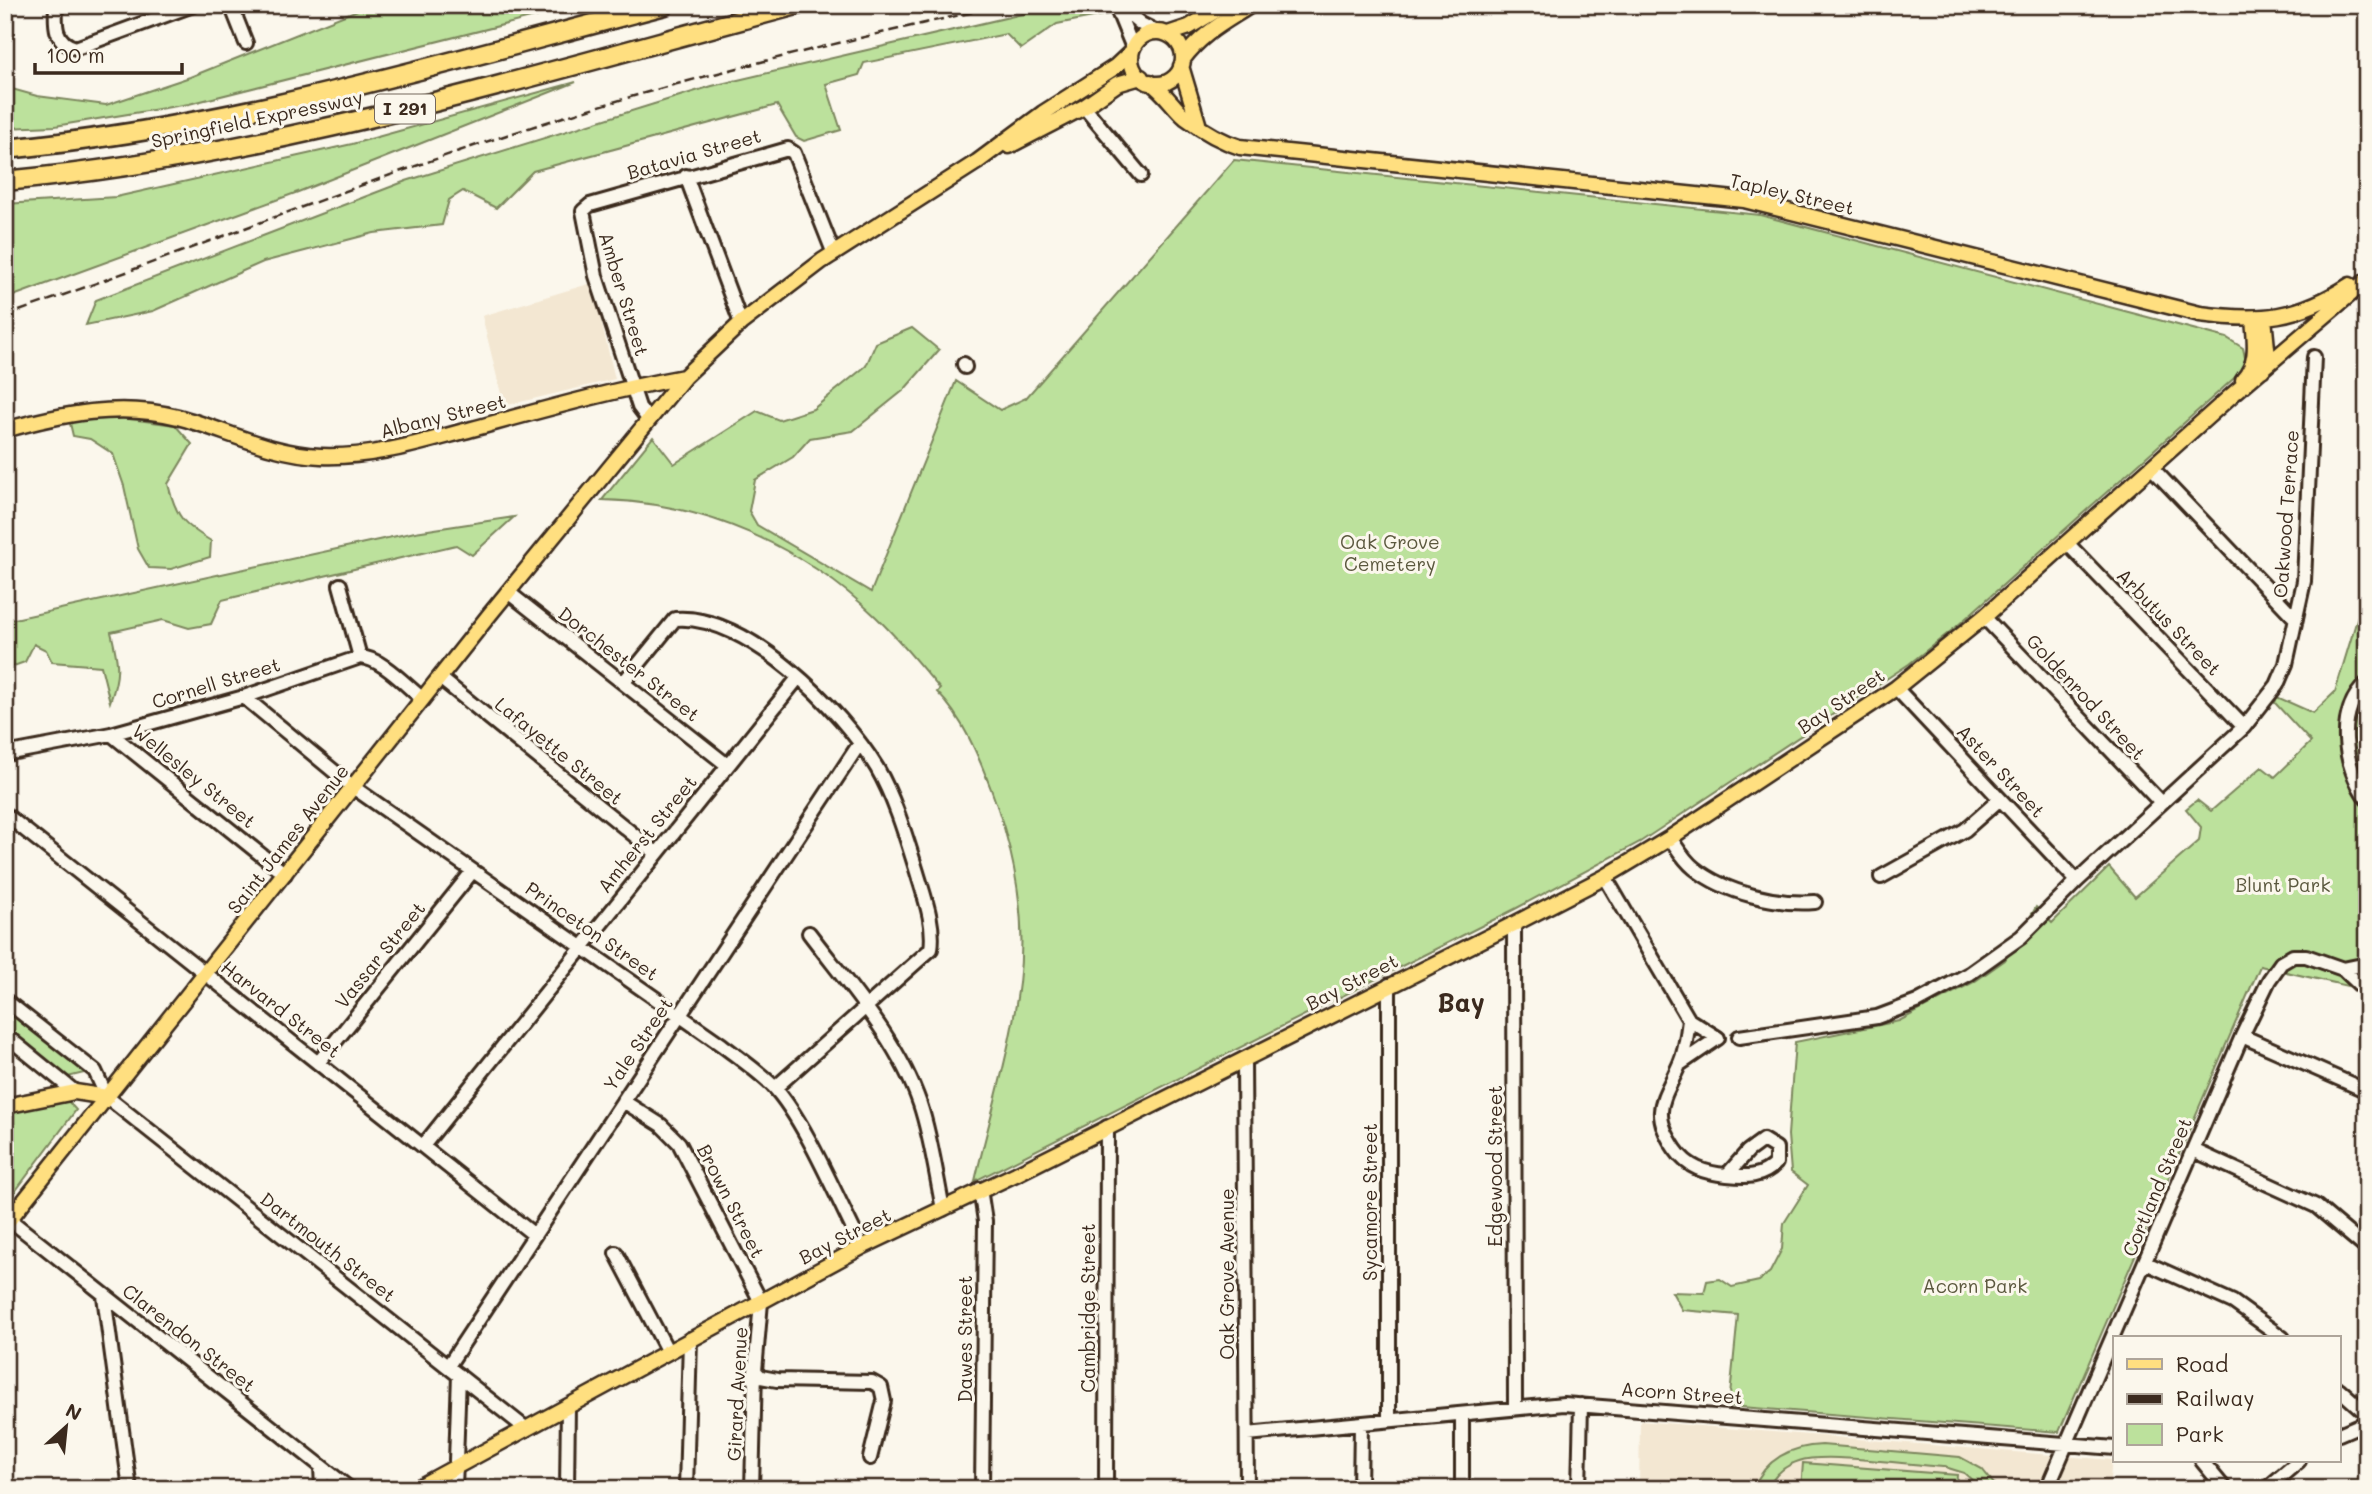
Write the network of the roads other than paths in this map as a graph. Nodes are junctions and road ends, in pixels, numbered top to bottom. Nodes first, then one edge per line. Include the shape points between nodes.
1 (57, 5) edge
2 (193, 5) edge
3 (231, 5) edge
4 (665, 5) edge
5 (797, 5) edge
6 (1118, 5) edge
7 (1225, 5) edge
8 (1251, 5) edge
9 (1163, 33) junction
10 (246, 43) dead end
11 (1133, 49) junction
12 (1182, 62) junction
13 (1145, 80) junction
14 (1084, 107) junction
15 (1198, 123) junction
16 (5, 149) edge
17 (976, 162) junction
18 (1141, 175) dead end
19 (687, 176) junction
20 (5, 181) edge
21 (583, 211) joint
22 (834, 254) junction
23 (2367, 277) edge
24 (2258, 319) junction
25 (741, 323) junction
26 (2314, 357) dead end
27 (2261, 371) junction
28 (684, 377) junction
29 (633, 388) junction
30 (2232, 395) junction
31 (648, 419) junction
32 (5, 430) edge
33 (2152, 468) junction
34 (2067, 543) junction
35 (340, 585) dead end
36 (508, 592) junction
37 (1984, 617) junction
38 (2296, 619) junction
39 (360, 657) junction
40 (440, 678) junction
41 (798, 678) junction
42 (623, 682) junction
43 (2367, 683) edge
44 (1896, 688) junction
45 (244, 697) junction
46 (423, 699) junction
47 (2244, 727) junction
48 (111, 734) junction
49 (860, 743) junction
50 (5, 754) edge
51 (727, 765) junction
52 (353, 787) junction
53 (2000, 799) junction
54 (2367, 799) edge
55 (2161, 803) junction
56 (5, 814) edge
57 (1670, 838) junction
58 (655, 852) junction
59 (472, 872) junction
60 (285, 874) junction
61 (1605, 877) junction
62 (1881, 877) dead end
63 (2077, 881) junction
64 (1815, 902) dead end
65 (1514, 924) junction
66 (809, 933) dead end
67 (583, 947) junction
68 (2367, 964) edge
69 (2343, 969) junction
70 (205, 975) junction
71 (1389, 985) junction
72 (2367, 992) edge
73 (5, 1000) edge
74 (865, 1007) junction
75 (680, 1016) junction
76 (1689, 1020) junction
77 (5, 1035) edge
78 (2242, 1036) junction
79 (1739, 1037) dead end
80 (1244, 1059) junction
81 (318, 1063) junction
82 (1680, 1064) junction
83 (775, 1088) junction
84 (75, 1091) junction
85 (2367, 1091) edge
86 (107, 1097) junction
87 (623, 1101) junction
88 (5, 1106) edge
89 (1107, 1127) junction
90 (423, 1146) junction
91 (2193, 1150) junction
92 (1727, 1175) dead end
93 (980, 1189) junction
94 (943, 1209) junction
95 (7, 1221) edge
96 (533, 1234) junction
97 (862, 1247) junction
98 (2367, 1249) edge
99 (616, 1253) dead end
100 (2146, 1263) junction
101 (104, 1296) junction
102 (761, 1302) junction
103 (2119, 1336) edge
104 (2280, 1336) edge
105 (690, 1339) junction
106 (2113, 1351) edge
107 (668, 1352) junction
108 (448, 1366) junction
109 (755, 1371) junction
110 (459, 1375) junction
111 (2340, 1390) edge
112 (1581, 1405) junction
113 (568, 1406) junction
114 (1515, 1408) junction
115 (2367, 1414) edge
116 (1462, 1416) junction
117 (1389, 1420) junction
118 (2367, 1422) edge
119 (1361, 1425) junction
120 (524, 1427) junction
121 (1247, 1434) junction
122 (2340, 1434) edge
123 (2066, 1444) junction
124 (2113, 1448) edge
125 (870, 1458) dead end
126 (2203, 1462) edge
127 (2298, 1462) edge
128 (321, 1466) junction
129 (455, 1467) junction
130 (130, 1489) edge
131 (321, 1489) edge
132 (350, 1489) edge
133 (415, 1489) edge
134 (455, 1489) edge
135 (567, 1489) edge
136 (686, 1489) edge
137 (752, 1489) edge
138 (982, 1489) edge
139 (1106, 1489) edge
140 (1247, 1489) edge
141 (1360, 1489) edge
142 (1462, 1489) edge
143 (1579, 1489) edge
144 (2047, 1489) edge
145 (2225, 1489) edge
146 (2266, 1489) edge

1 - 2 street via 56,28 61,40 76,47
3 - 10 street
4 - 16 highway, Springfield Expressway / I 291 via 218,120
5 - 20 highway, Springfield Expressway / I 291 via 373,117 155,162
6 - 9 street via 1141,24
6 - 11 street
7 - 9 main road via 1189,27
8 - 12 main road via 1213,27 1195,42
9 - 11 main road via 1140,38
9 - 12 main road via 1179,44
11 - 13 main road via 1133,65
11 - 17 main road via 1115,67
12 - 13 main road via 1169,80
12 - 15 main road
13 - 14 main road via 1118,85
13 - 15 main road, Tapley Street
14 - 17 main road
14 - 18 street
15 - 24 main road, Tapley Street via 1215,138 1261,151 1744,200 2166,307
17 - 22 main road, Saint James Avenue
19 - 21 street, Batavia Street
19 - 22 street, Batavia Street via 788,149 794,153
19 - 25 street
21 - 29 street, Amber Street via 596,276
22 - 25 main road, Saint James Avenue
23 - 24 main road, Tapley Street via 2302,310
23 - 27 main road, Bay Street
24 - 27 main road via 2268,358
24 - 30 main road, Bay Street via 2253,365
25 - 28 main road, Saint James Avenue
26 - 38 street, Oakwood Terrace via 2304,581
27 - 30 main road, Bay Street
28 - 29 main road, Albany Street
28 - 31 main road, Saint James Avenue
29 - 31 street, Amber Street
29 - 32 main road, Albany Street via 419,445 347,455 267,448 175,416 142,413 89,411
30 - 33 main road, Bay Street
31 - 36 main road, Saint James Avenue
33 - 34 main road, Bay Street
33 - 38 street
34 - 37 main road, Bay Street
34 - 47 street, Arbutus Street
35 - 39 street
36 - 40 main road, Saint James Avenue
36 - 42 street, Dorchester Street
37 - 44 main road, Bay Street
37 - 55 street, Goldenrod Street
38 - 47 street, Oakwood Terrace via 2277,685
39 - 45 street, Cornell Street
39 - 46 street via 382,666
40 - 46 main road, Saint James Avenue
40 - 58 street, Lafayette Street
41 - 42 street via 762,649 691,617 675,619
41 - 49 street
41 - 51 street, Amherst Street
42 - 51 street, Dorchester Street
43 - 54 street via 2350,706 2345,728 2350,764
44 - 53 street, Aster Street
44 - 57 main road, Bay Street
45 - 48 street, Cornell Street
45 - 52 street, Princeton Street
46 - 52 main road, Saint James Avenue
47 - 55 street, Oakwood Terrace
48 - 50 street, Cornell Street
48 - 60 street, Wellesley Street
49 - 74 street via 896,811 933,936 931,949
49 - 75 street, Yale Street
51 - 58 street, Amherst Street
52 - 59 street, Princeton Street
52 - 60 main road, Saint James Avenue
53 - 62 street via 1965,830
53 - 63 street, Aster Street
55 - 63 street, Oakwood Terrace
56 - 70 street, Harvard Street
57 - 61 main road, Bay Street
57 - 64 street via 1689,863 1711,879 1790,904
58 - 67 street, Amherst Street
59 - 67 street, Princeton Street
59 - 81 street, Vassar Street
60 - 70 main road, Saint James Avenue
61 - 65 main road, Bay Street
61 - 76 street
63 - 79 street, Oakwood Terrace via 2021,937 1969,974 1917,1002 1877,1017
65 - 71 main road, Bay Street
65 - 114 street, Edgewood Street
66 - 74 street
67 - 75 street, Princeton Street
67 - 90 street, Amherst Street
68 - 69 street
69 - 72 street, Cortland Street
69 - 78 street, Cortland Street via 2306,956 2293,956 2281,963
70 - 81 street, Harvard Street
70 - 86 main road, Saint James Avenue
71 - 80 main road, Bay Street
71 - 117 street, Sycamore Street
73 - 86 street via 95,1071
74 - 83 street
74 - 94 street via 894,1050 919,1103
75 - 83 street, Princeton Street
75 - 87 street, Yale Street
76 - 82 street
76 - 82 street via 1718,1038
77 - 84 street
78 - 85 street
78 - 91 street, Cortland Street
80 - 89 main road, Bay Street
80 - 121 street, Oak Grove Avenue
81 - 90 street, Harvard Street
82 - 92 street via 1661,1100 1666,1135 1696,1170
83 - 97 street, Princeton Street
84 - 86 main road
84 - 88 main road
86 - 95 main road, Saint James Avenue
86 - 108 street, Dartmouth Street
87 - 96 street, Yale Street
87 - 102 street, Brown Street via 662,1125 679,1143
89 - 93 main road, Bay Street
89 - 139 street, Cambridge Street
90 - 96 street, Harvard Street
91 - 98 street via 2316,1206
91 - 100 street, Cortland Street
93 - 94 main road, Bay Street
93 - 138 street, Dawes Street via 985,1220
94 - 97 main road, Bay Street
95 - 101 street, Clarendon Street
96 - 108 street, Yale Street
97 - 102 main road, Bay Street
99 - 107 street
100 - 103 street, Cortland Street
100 - 104 street via 2233,1302
101 - 128 street, Clarendon Street
101 - 130 street
102 - 105 main road, Bay Street
102 - 109 street, Girard Avenue
105 - 107 main road, Bay Street
105 - 136 street
106 - 123 street, Cortland Street
107 - 113 main road, Bay Street
108 - 110 street, Dartmouth Street
109 - 125 street via 777,1380 872,1382 881,1387 884,1401
109 - 137 street, Girard Avenue
110 - 120 street, Dartmouth Street
110 - 129 street
111 - 115 street
112 - 114 street, Acorn Street
112 - 123 street, Acorn Street
112 - 143 street
113 - 120 main road, Bay Street
113 - 135 street
114 - 116 street, Acorn Street
116 - 117 street, Acorn Street
116 - 142 street
117 - 119 street, Acorn Street
118 - 122 street
119 - 121 street, Acorn Street
119 - 141 street
120 - 129 main road, Bay Street
121 - 140 street, Oak Grove Avenue
123 - 124 street, Acorn Street
123 - 144 street, Cortland Street
126 - 145 street
127 - 146 street
128 - 131 street
128 - 132 street, Clarendon Street
129 - 133 main road, Bay Street
129 - 134 street

